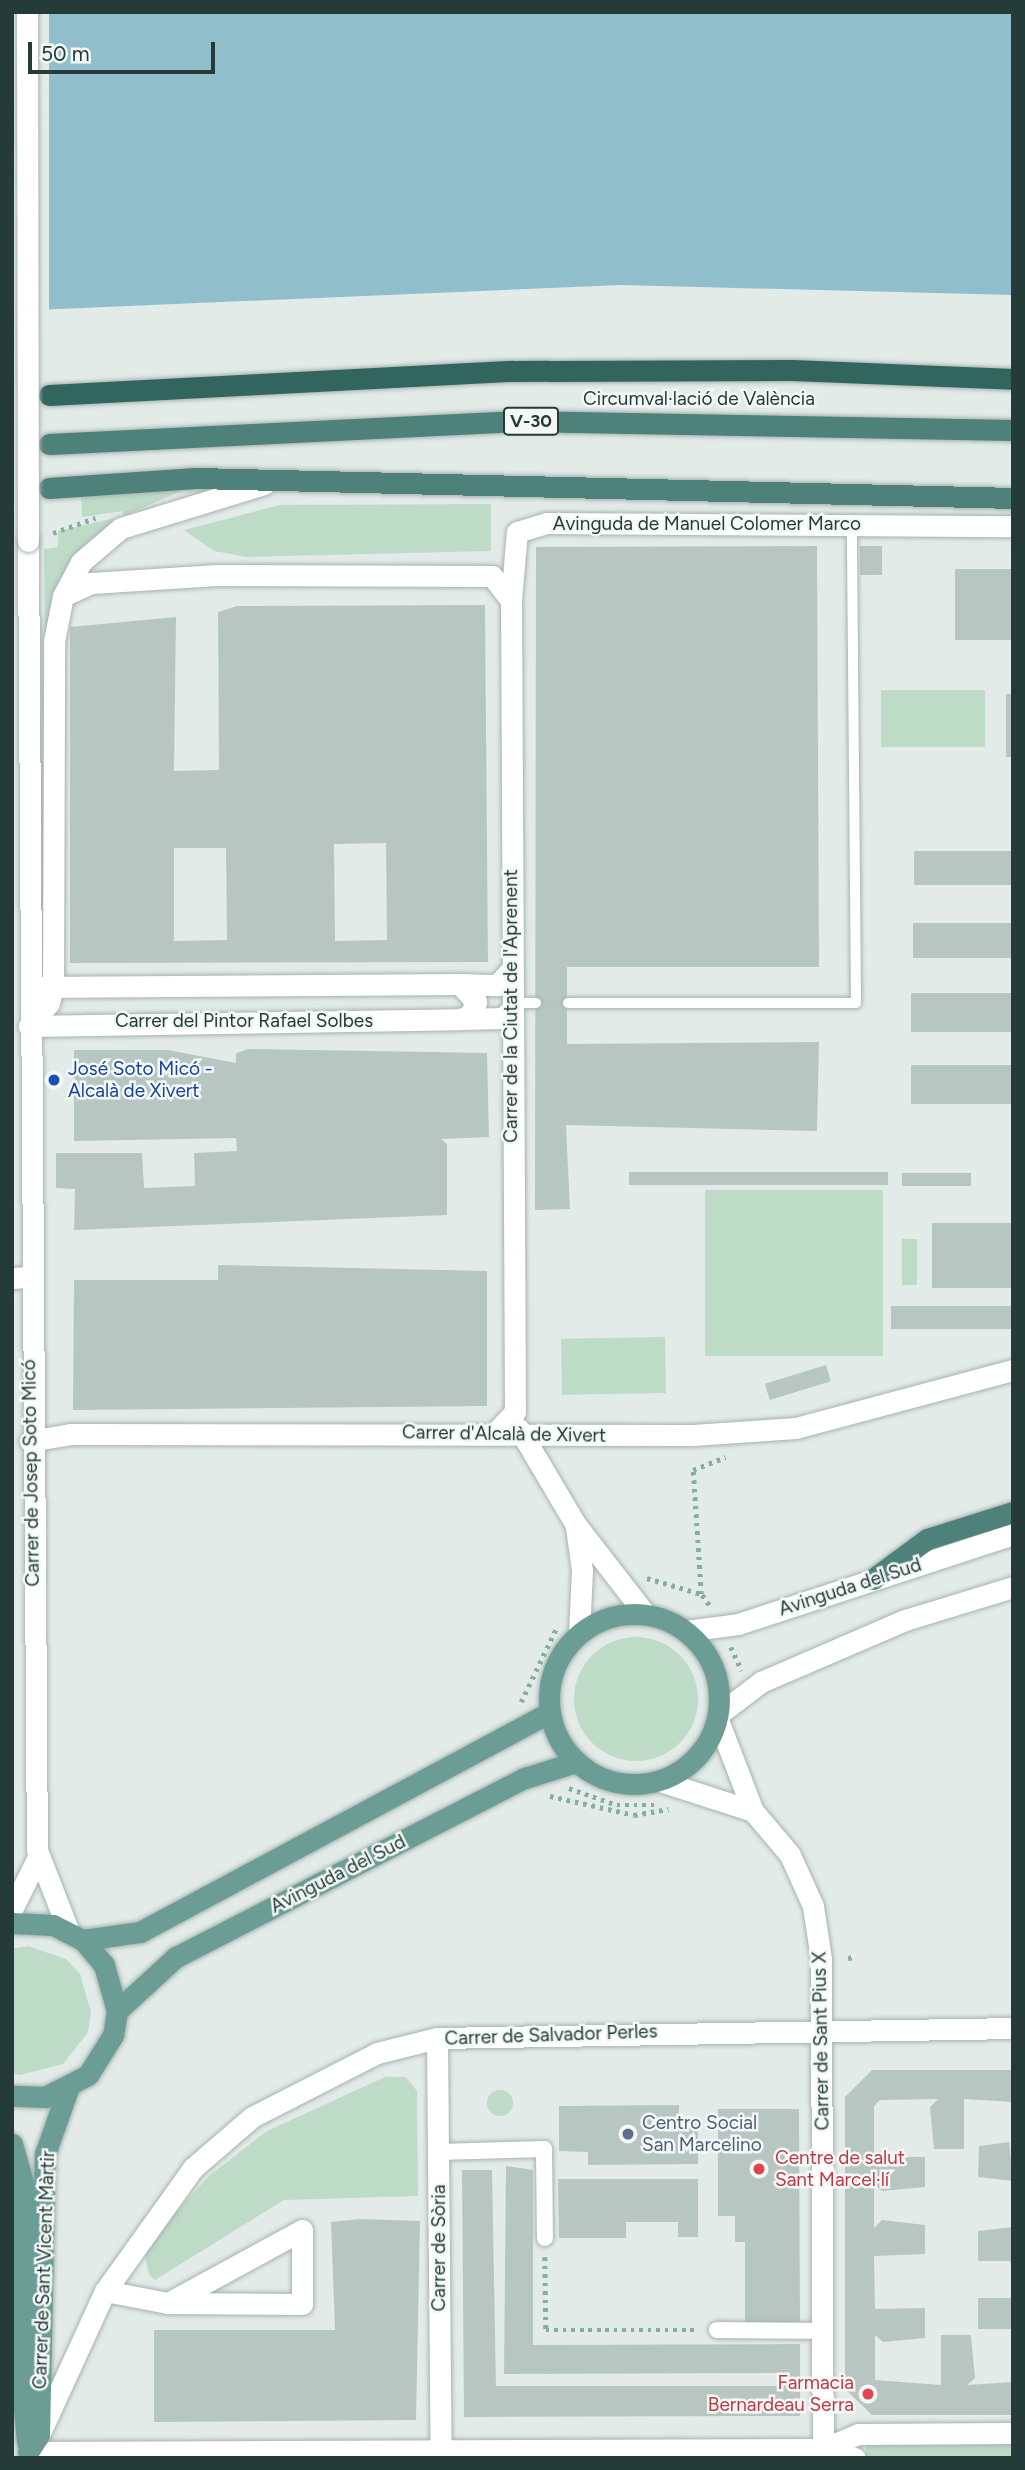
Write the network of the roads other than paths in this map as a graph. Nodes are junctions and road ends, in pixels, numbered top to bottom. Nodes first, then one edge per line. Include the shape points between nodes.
1 (27, 12) edge
2 (1013, 379) edge
3 (49, 396) dead end
4 (1013, 430) edge
5 (49, 443) dead end
6 (284, 480) junction
7 (49, 488) dead end
8 (1013, 498) edge
9 (852, 526) junction
10 (1013, 526) edge
11 (63, 596) junction
12 (511, 600) junction
13 (460, 984) junction
14 (29, 987) junction
15 (53, 987) junction
16 (509, 993) junction
17 (536, 1003) dead end
18 (568, 1003) dead end
19 (460, 1019) junction
20 (29, 1026) junction
21 (12, 1055) edge
22 (27, 1104) junction
23 (20, 1277) edge
24 (1013, 1370) edge
25 (515, 1412) junction
26 (497, 1431) junction
27 (523, 1438) junction
28 (30, 1441) junction
29 (1013, 1512) edge
30 (576, 1525) junction
31 (1013, 1534) edge
32 (873, 1579) junction
33 (1013, 1587) edge
34 (645, 1614) junction
35 (686, 1632) junction
36 (579, 1634) junction
37 (549, 1713) junction
38 (718, 1717) junction
39 (576, 1762) junction
40 (660, 1781) junction
41 (753, 1811) junction
42 (37, 1859) junction
43 (12, 1909) edge
44 (12, 1923) edge
45 (76, 1936) junction
46 (117, 2011) junction
47 (1013, 2028) edge
48 (823, 2033) junction
49 (437, 2038) junction
50 (68, 2089) junction
51 (12, 2096) edge
52 (12, 2144) edge
53 (439, 2151) junction
54 (545, 2238) road end
55 (105, 2291) junction
56 (168, 2303) junction
57 (718, 2330) road end
58 (823, 2331) junction
59 (1013, 2433) edge
60 (27, 2449) edge
61 (823, 2453) edge
62 (441, 2454) edge
63 (855, 2458) edge

1 - 14 street, Carrer de Josep Soto Micó, bridge
2 - 3 highway, Circumval·lació de València via 792,370 512,371
4 - 5 highway, Circumval·lació de València / V-30 via 513,421
6 - 7 highway
6 - 8 highway
6 - 11 street via 182,505 121,528 81,562
9 - 10 street, Avinguda de Manuel Colomer Marco
9 - 12 street, Avinguda de Manuel Colomer Marco via 528,525 512,547
9 - 18 lane via 856,1003
11 - 12 street via 91,583 217,575 492,576
11 - 15 street via 54,640
12 - 16 street, Carrer de la Ciutat de l'Aprenent
13 - 15 street, Carrer del Pintor Rafael Solbes
13 - 16 street, Carrer del Pintor Rafael Solbes
13 - 19 street via 476,1002
14 - 15 street, Carrer del Pintor Rafael Solbes
14 - 20 street, Carrer de Josep Soto Micó
15 - 20 street via 49,1003
16 - 17 lane
16 - 19 street, Carrer del Pintor Rafael Solbes via 503,1018
16 - 25 street, Carrer de la Ciutat de l'Aprenent
19 - 20 street, Carrer del Pintor Rafael Solbes
20 - 22 street, Carrer de Josep Soto Micó
21 - 22 street
22 - 23 street, Carrer de Josep Soto Micó
23 - 28 street, Carrer de Josep Soto Micó
24 - 27 street, Carrer d'Alcalà de Xivert via 796,1427
25 - 26 street
25 - 27 street, Carrer de la Ciutat de l'Aprenent
26 - 27 street, Carrer d'Alcalà de Xivert
26 - 28 street, Carrer d'Alcalà de Xivert via 71,1434
27 - 30 street, Carrer de la Ciutat de l'Aprenent
28 - 42 street, Carrer de Josep Soto Micó
29 - 32 highway via 927,1539
30 - 34 street, Carrer de la Ciutat de l'Aprenent
30 - 36 street, Carrer de la Ciutat de l'Aprenent
31 - 32 street, Avinguda del Sud
32 - 35 street, Avinguda del Sud via 722,1628
33 - 38 street via 905,1620 749,1691
34 - 35 main road
34 - 36 main road via 610,1617
35 - 38 main road via 713,1664
36 - 37 main road via 554,1669
37 - 39 main road
37 - 45 main road, Avinguda del Sud via 140,1933
38 - 40 main road via 696,1758
38 - 41 street, Carrer de Sant Pius X
39 - 40 main road via 615,1783
39 - 46 main road, Avinguda del Sud via 553,1769 176,1957
40 - 41 street, Carrer de Sant Pius X
41 - 48 street, Carrer de Sant Pius X via 790,1855 813,1906
42 - 43 street, Carrer de Josep Soto Micó
42 - 45 street, Carrer de Josep Soto Micó
44 - 45 main road, Avinguda del Sud
45 - 46 main road via 104,1965
46 - 50 main road via 103,2057
47 - 48 street, Carrer de Salvador Perles
48 - 49 street, Carrer de Salvador Perles
48 - 58 street, Carrer de Sant Pius X
49 - 53 street, Carrer de Sòria
49 - 55 street, Carrer de Salvador Perles via 377,2053 252,2117 193,2168
50 - 51 main road via 45,2097
50 - 60 main road, Carrer de Sant Vicent Màrtir via 45,2154
52 - 60 main road, Carrer de Sant Vicent Màrtir via 24,2186 21,2378
53 - 54 street via 544,2149
53 - 62 street, Carrer de Sòria
55 - 56 street
55 - 60 street, Carrer de Salvador Perles
56 - 56 street via 302,2304 302,2230 265,2250
57 - 58 street
58 - 61 street, Carrer de Sant Pius X
59 - 61 street via 858,2434
60 - 62 street
61 - 62 street
61 - 63 street

